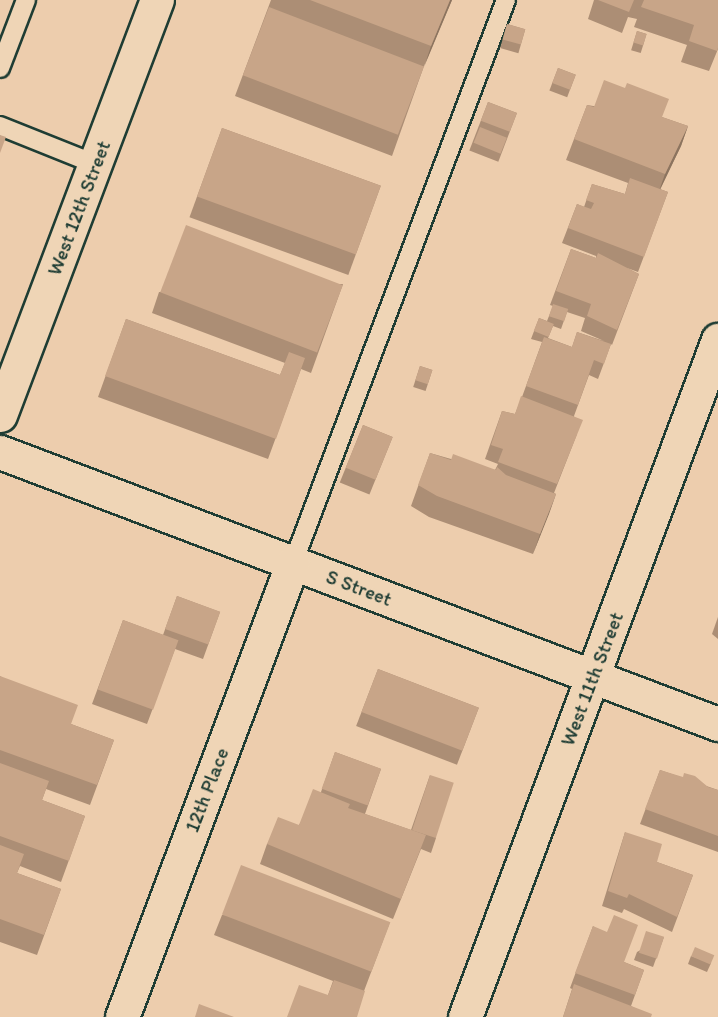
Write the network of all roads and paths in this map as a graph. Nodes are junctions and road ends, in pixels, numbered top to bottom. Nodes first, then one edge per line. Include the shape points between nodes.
1 (26, 0) edge
2 (158, 0) edge
3 (506, 0) edge
4 (0, 68) edge
5 (0, 126) edge
6 (95, 164) junction
7 (718, 340) edge
8 (0, 416) edge
9 (0, 452) edge
10 (293, 563) junction
11 (593, 676) junction
12 (718, 724) edge
13 (122, 1017) edge
14 (465, 1017) edge

1 - 4 lane
2 - 6 street, West 12th Street
3 - 10 lane
5 - 6 lane
6 - 8 street, West 12th Street
7 - 11 street, West 11th Street
9 - 10 street, S Street
10 - 11 street, S Street
10 - 13 street, 12th Place
11 - 12 street, S Street
11 - 14 street, West 11th Street

